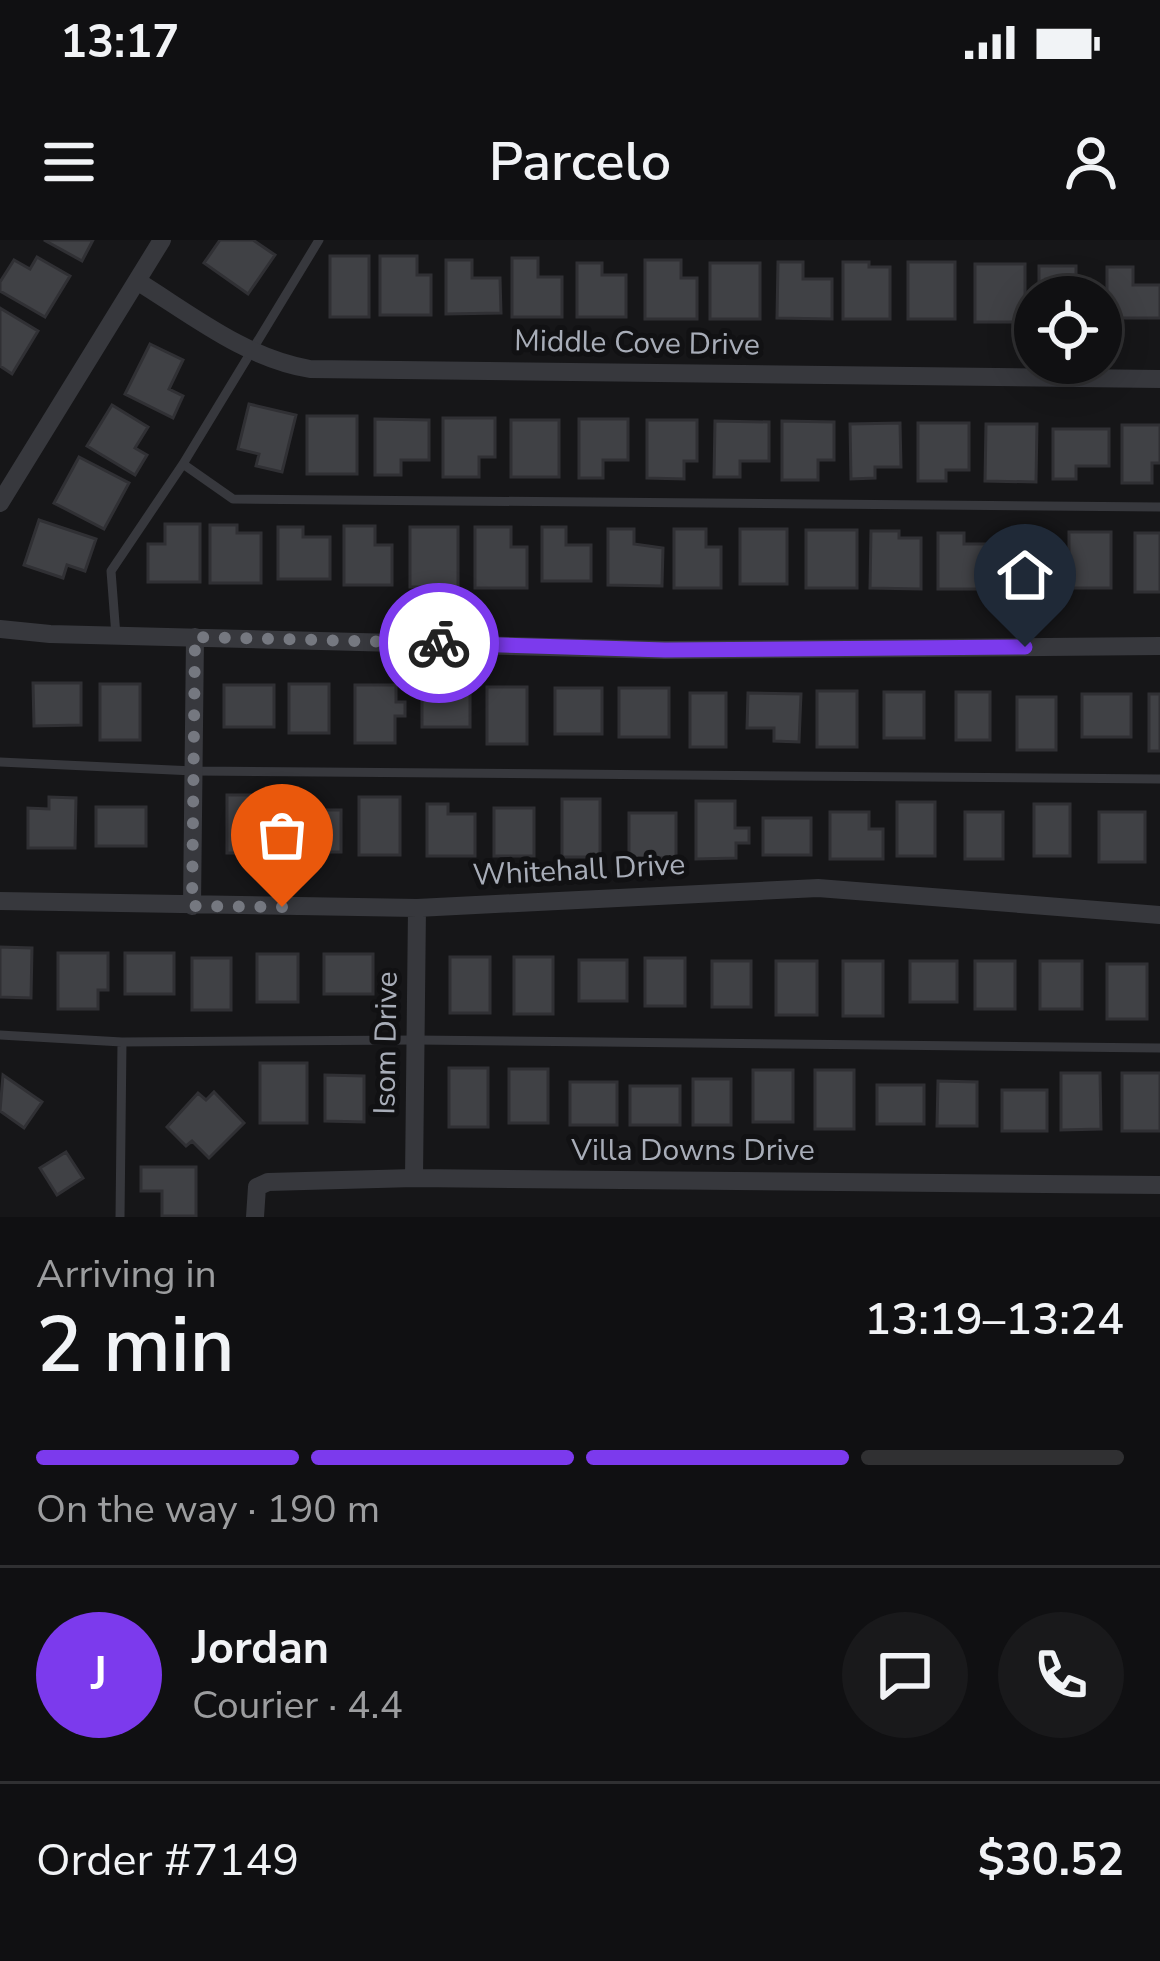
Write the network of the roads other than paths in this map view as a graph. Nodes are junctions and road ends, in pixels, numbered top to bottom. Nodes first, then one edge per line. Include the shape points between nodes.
1 (162, 240) edge
2 (319, 240) edge
3 (137, 280) junction
4 (250, 351) junction
5 (1160, 379) edge
6 (183, 464) junction
7 (0, 502) edge
8 (1160, 506) edge
9 (0, 629) edge
10 (116, 636) junction
11 (195, 637) junction
12 (1160, 646) edge
13 (0, 762) edge
14 (194, 771) junction
15 (1160, 779) edge
16 (0, 901) edge
17 (192, 906) junction
18 (417, 908) junction
19 (1160, 915) edge
20 (0, 1035) edge
21 (416, 1040) junction
22 (122, 1042) junction
23 (1160, 1048) edge
24 (415, 1178) junction
25 (1160, 1185) edge
26 (120, 1217) edge
27 (255, 1217) edge

1 - 3 street
2 - 4 lane
3 - 4 street, Middle Cove Drive
3 - 7 street
4 - 5 street, Middle Cove Drive via 310,369
4 - 6 lane
6 - 8 lane via 232,499
6 - 10 lane via 111,571
9 - 10 street
10 - 11 street
11 - 12 street via 665,650
11 - 14 street
13 - 14 lane
14 - 15 lane
14 - 17 street
16 - 17 street, Whitehall Drive
17 - 18 street, Whitehall Drive
18 - 19 street, Whitehall Drive via 818,888
18 - 21 street, Isom Drive
20 - 22 lane
21 - 22 lane
21 - 23 lane
21 - 24 street, Isom Drive
22 - 26 lane
24 - 25 street, Villa Downs Drive
24 - 27 street, Villa Downs Drive via 268,1182 257,1187

